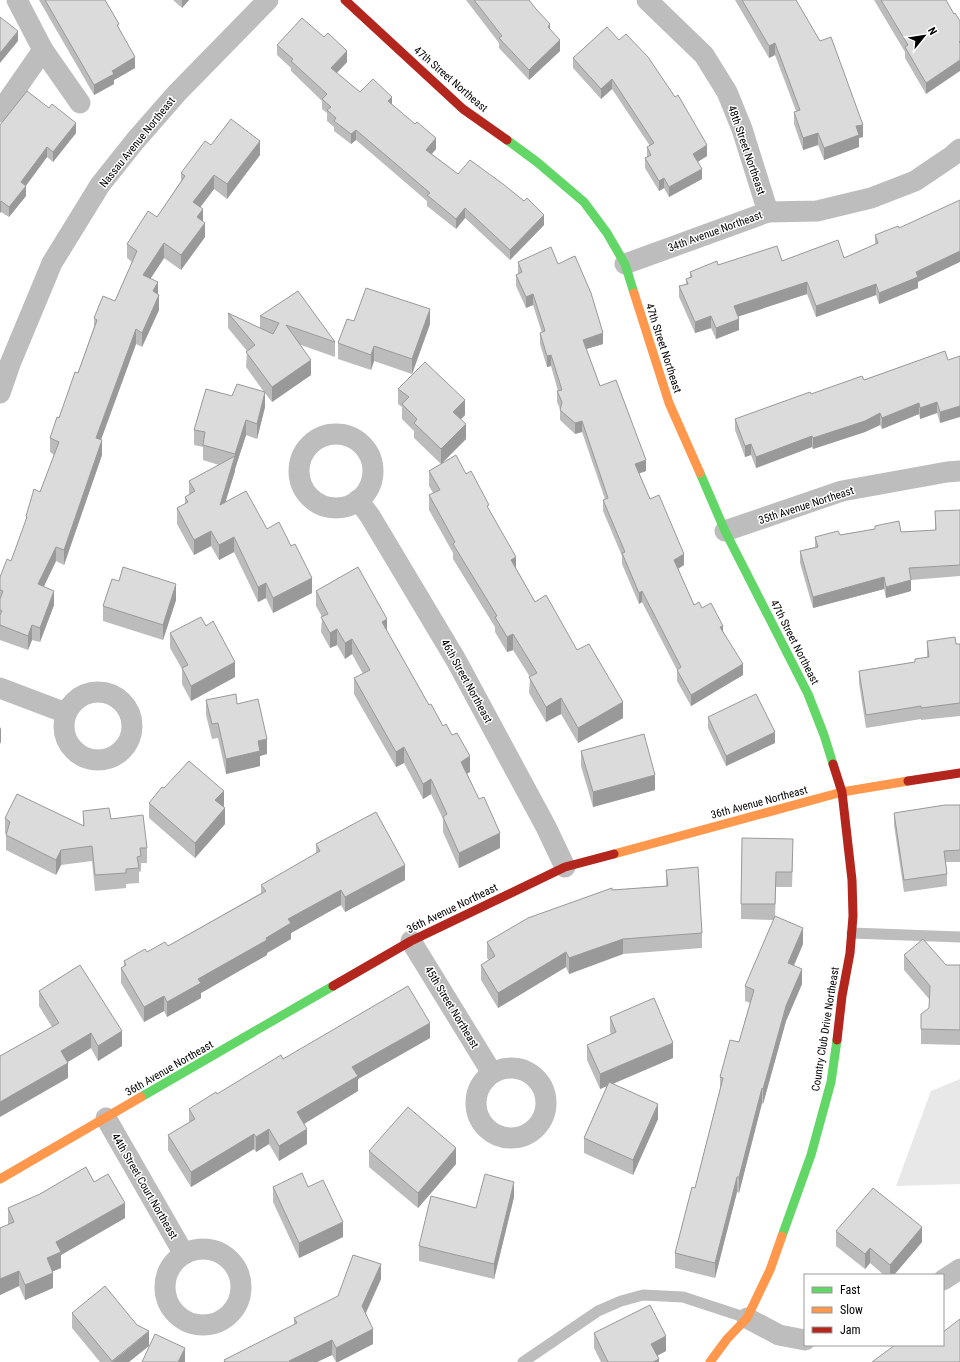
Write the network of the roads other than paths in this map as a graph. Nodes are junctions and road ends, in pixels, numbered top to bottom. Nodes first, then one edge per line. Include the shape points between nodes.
1 (17, 0) edge
2 (268, 0) edge
3 (345, 0) edge
4 (647, 0) edge
5 (43, 50) junction
6 (80, 103) dead end
7 (0, 112) edge
8 (960, 149) edge
9 (768, 212) junction
10 (625, 264) junction
11 (0, 394) edge
12 (960, 471) edge
13 (358, 500) dead end
14 (725, 531) junction
15 (0, 688) edge
16 (66, 713) dead end
17 (960, 773) edge
18 (842, 792) junction
19 (565, 867) junction
20 (852, 933) junction
21 (960, 936) edge
22 (411, 941) junction
23 (492, 1072) dead end
24 (106, 1118) junction
25 (0, 1179) edge
26 (184, 1254) dead end
27 (960, 1269) edge
28 (944, 1279) edge
29 (747, 1318) junction
30 (804, 1340) edge
31 (523, 1362) edge
32 (710, 1362) edge

1 - 5 street
2 - 11 street, Nassau Avenue Northeast via 177,93 134,141 100,186 52,263
3 - 10 street, 47th Street Northeast via 463,109 537,162 584,202 607,233
4 - 9 street, 48th Street Northeast via 704,55 727,92 742,129
5 - 6 street
5 - 7 street
8 - 9 street, 34th Avenue Northeast via 915,181 871,198 817,211
9 - 10 street, 34th Avenue Northeast
10 - 14 street, 47th Street Northeast via 669,403
12 - 14 street, 35th Avenue Northeast via 842,491
13 - 19 street, 46th Street Northeast via 456,660
14 - 18 street, 47th Street Northeast via 808,694
15 - 16 street
17 - 18 street, 36th Avenue Northeast
18 - 19 street, 36th Avenue Northeast
18 - 20 street, Country Club Drive Northeast via 852,880
19 - 22 street, 36th Avenue Northeast
20 - 21 lane
20 - 29 street, Country Club Drive Northeast via 831,1082 811,1155 770,1270
22 - 23 street, 45th Street Northeast
22 - 24 street, 36th Avenue Northeast
24 - 25 street, 36th Avenue Northeast
24 - 26 street, 44th Street Court Northeast
27 - 28 street
29 - 30 street via 779,1335
29 - 31 lane via 683,1298 643,1295 598,1311
29 - 32 street, Country Club Drive Northeast

